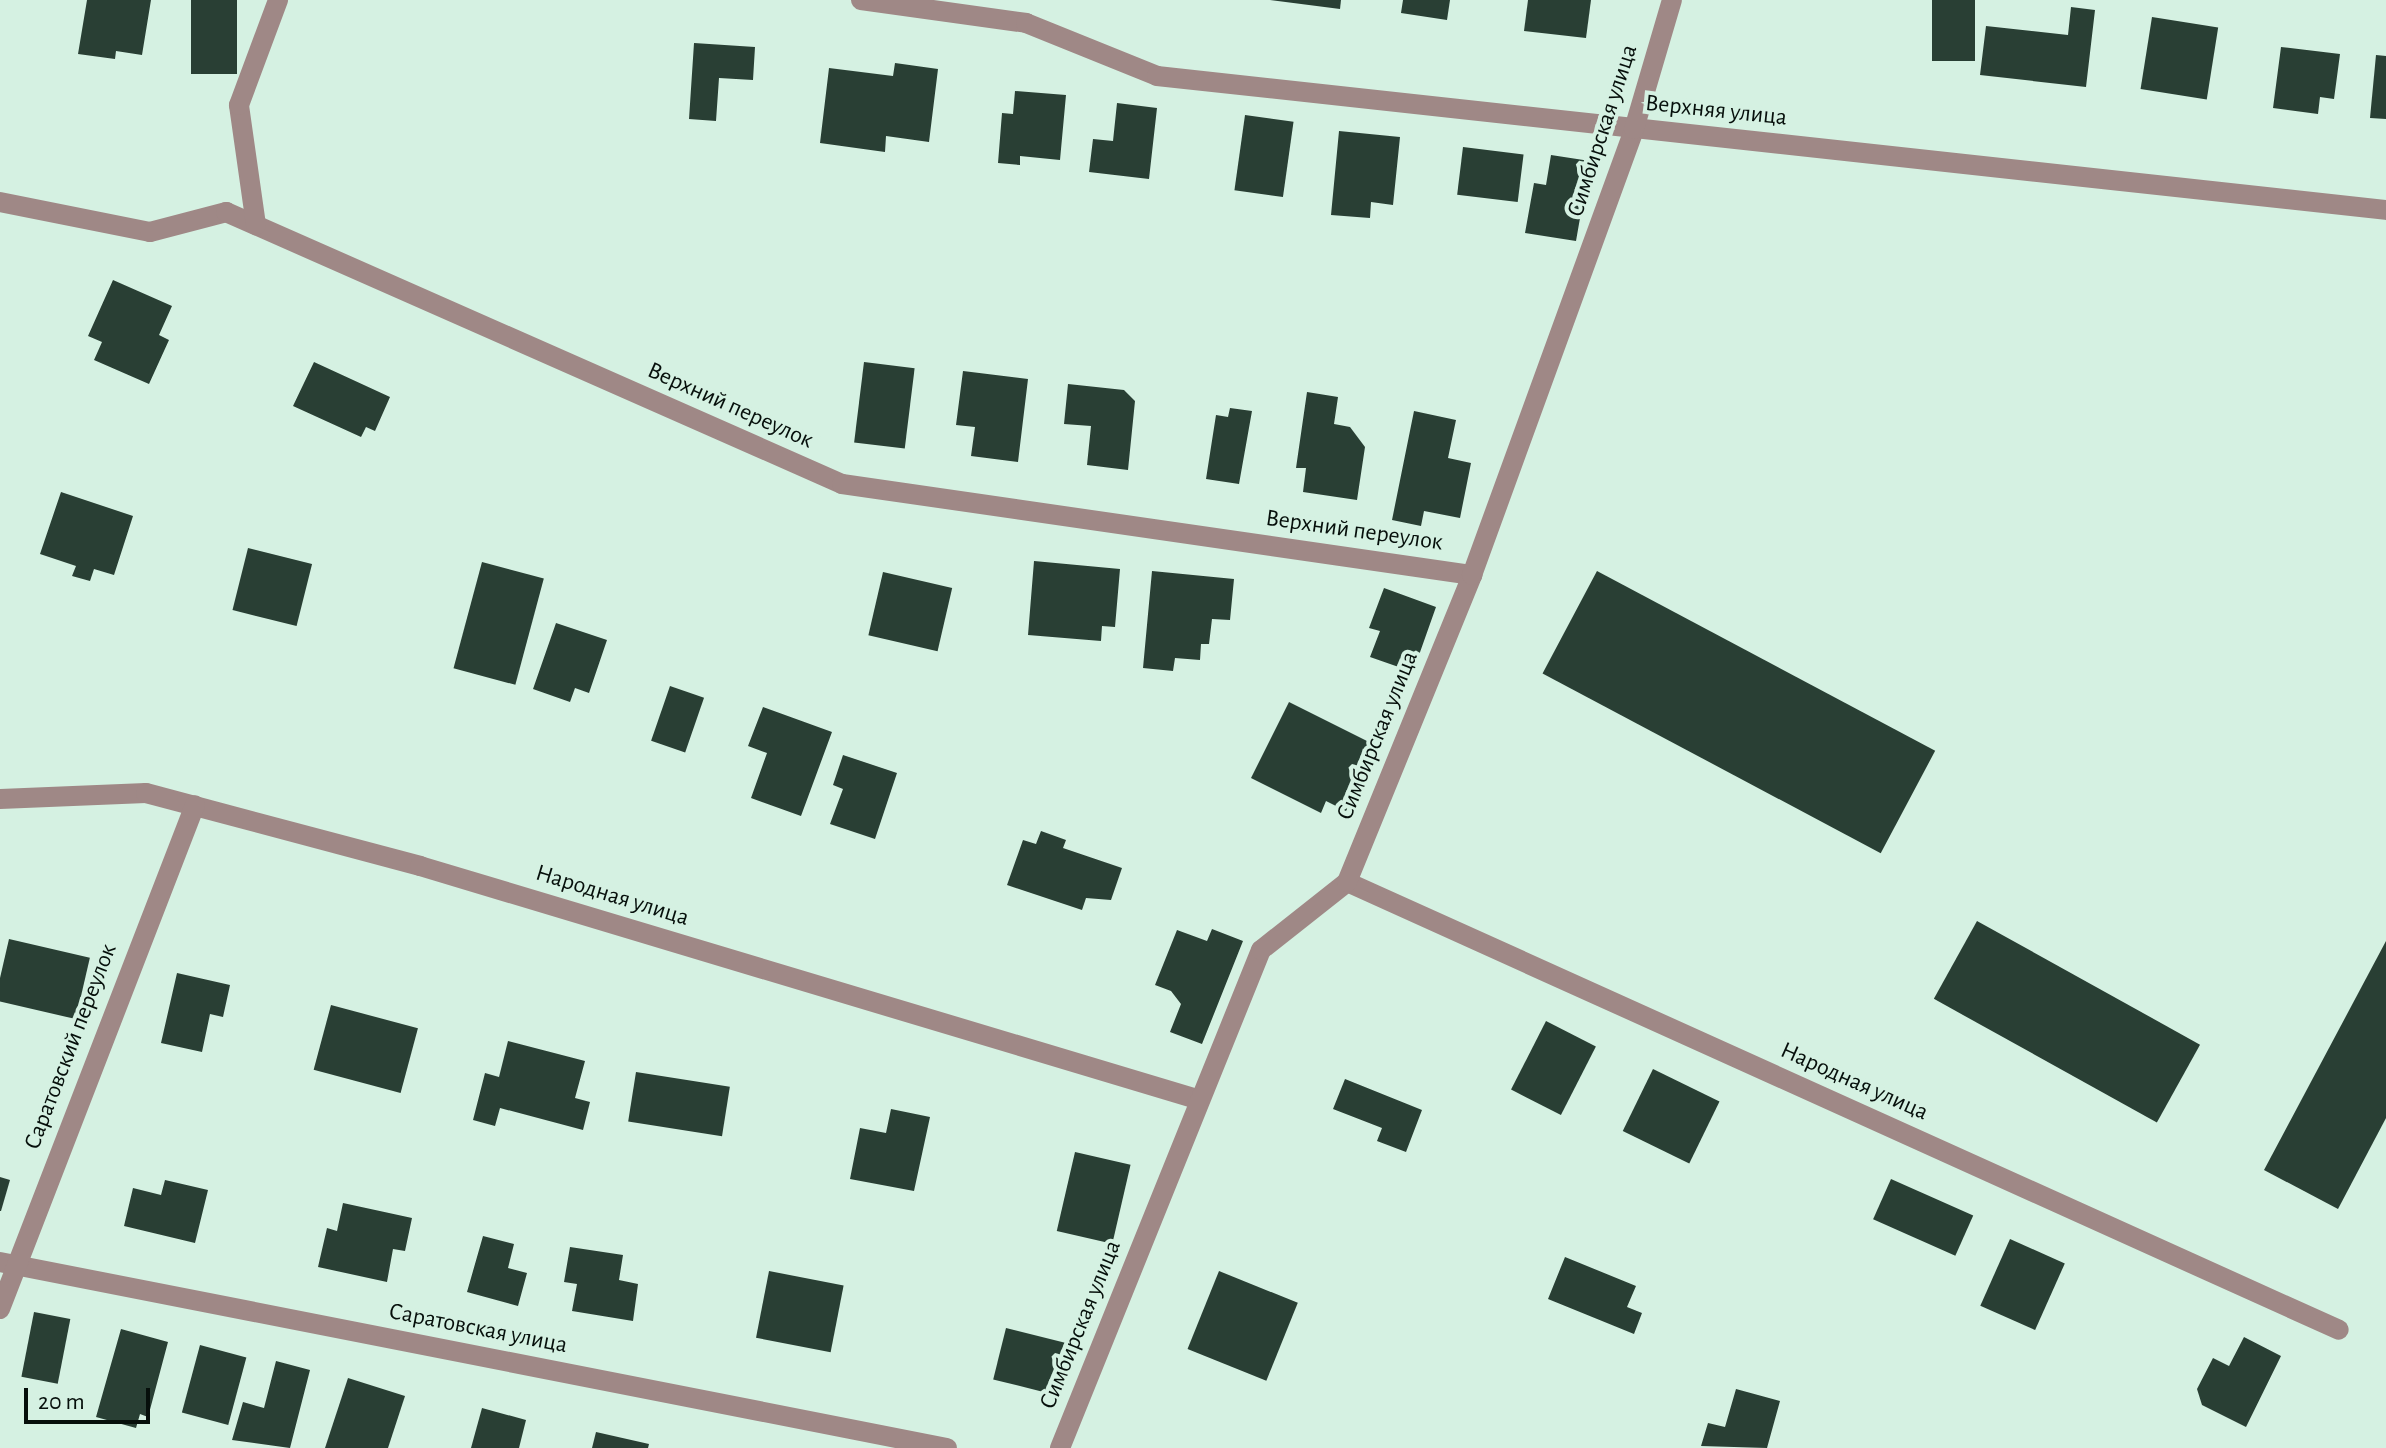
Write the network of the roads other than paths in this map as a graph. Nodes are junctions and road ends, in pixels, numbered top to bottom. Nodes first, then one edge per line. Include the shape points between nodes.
1 (278, 0) edge
2 (861, 0) edge
3 (1672, 0) edge
4 (1634, 129) junction
5 (0, 202) edge
6 (2386, 210) edge
7 (256, 225) junction
8 (1472, 575) junction
9 (0, 799) edge
10 (195, 805) junction
11 (1347, 882) junction
12 (1200, 1100) junction
13 (8, 1263) edge
14 (0, 1309) edge
15 (2339, 1330) dead end
16 (947, 1448) edge
17 (1060, 1448) edge

1 - 7 street via 239,105
2 - 4 street, Верхняя улица via 1026,23 1157,76
3 - 4 street, Симбирская улица
4 - 6 street, Верхняя улица
4 - 8 street, Симбирская улица
5 - 7 street, Верхний переулок via 150,232 226,212
7 - 8 street, Верхний переулок via 842,484
8 - 11 street, Симбирская улица
9 - 10 street, Народная улица via 146,793
10 - 12 street, Народная улица via 435,870
10 - 13 street, Саратовский переулок
11 - 12 street, Симбирская улица via 1261,950
11 - 15 street, Народная улица
12 - 17 street, Симбирская улица
13 - 14 street, Саратовский переулок
13 - 16 street, Саратовская улица

